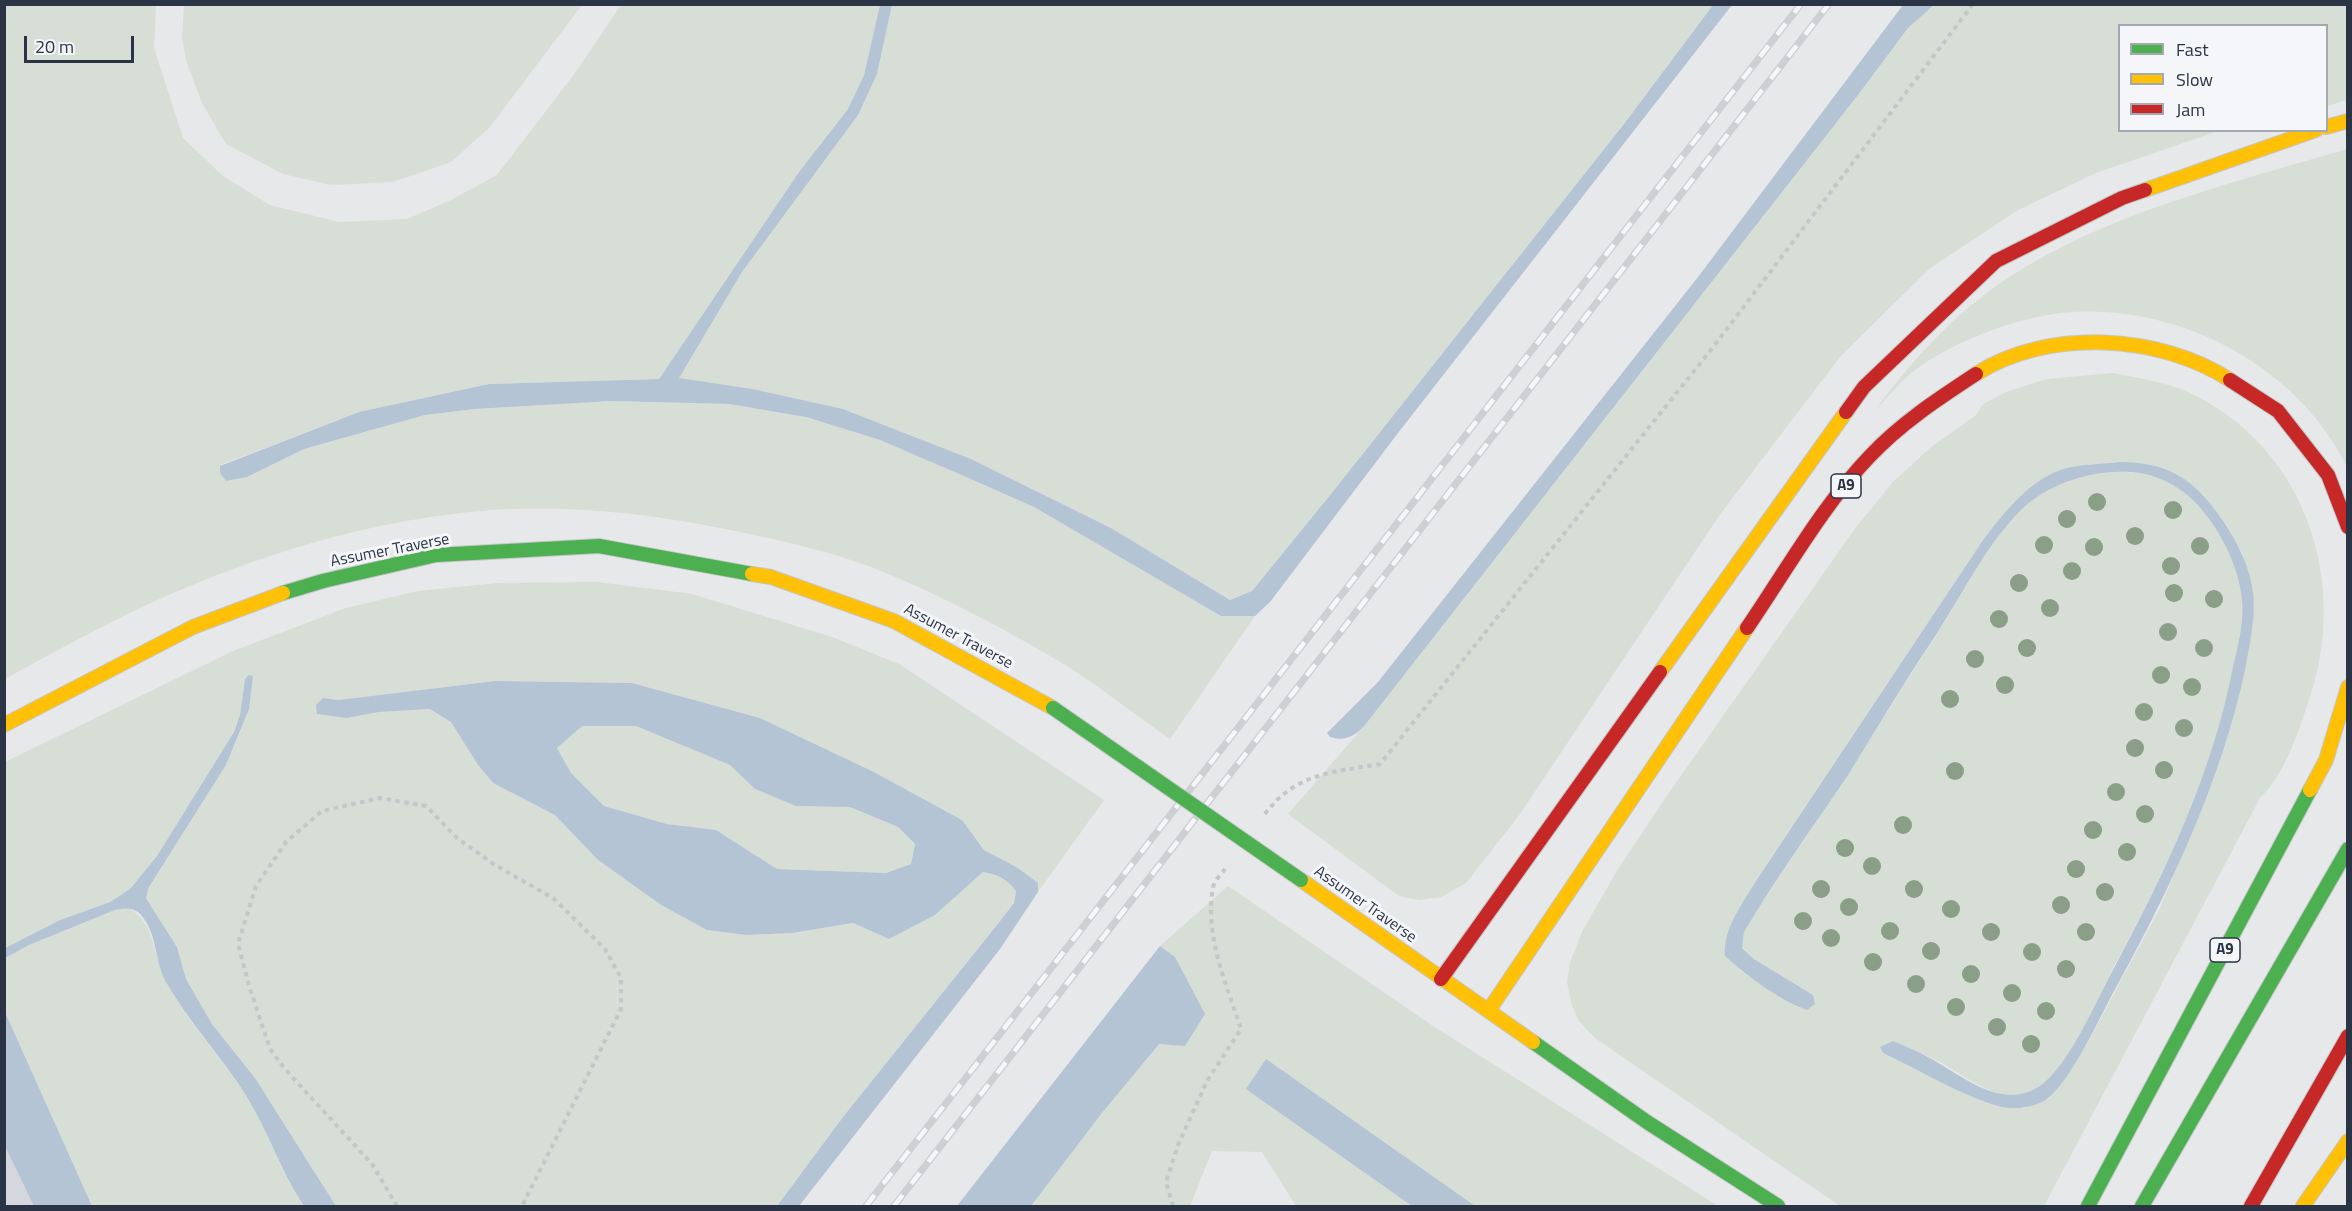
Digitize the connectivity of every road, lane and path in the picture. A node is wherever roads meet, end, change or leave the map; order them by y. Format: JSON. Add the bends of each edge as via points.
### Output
{"nodes":[{"id":1,"x":1973,"y":4,"type":"edge"},
{"id":2,"x":2348,"y":121,"type":"edge"},
{"id":3,"x":2328,"y":126,"type":"edge"},
{"id":4,"x":2310,"y":132,"type":"edge"},
{"id":5,"x":2348,"y":526,"type":"edge"},
{"id":6,"x":2348,"y":687,"type":"edge"},
{"id":7,"x":4,"y":725,"type":"edge"},
{"id":8,"x":1262,"y":819,"type":"dead end"},
{"id":9,"x":2348,"y":849,"type":"edge"},
{"id":10,"x":1227,"y":867,"type":"dead end"},
{"id":11,"x":1441,"y":979,"type":"junction"},
{"id":12,"x":1489,"y":1010,"type":"junction"},
{"id":13,"x":2348,"y":1036,"type":"edge"},
{"id":14,"x":2348,"y":1141,"type":"edge"},
{"id":15,"x":397,"y":1206,"type":"edge"},
{"id":16,"x":522,"y":1206,"type":"edge"},
{"id":17,"x":1173,"y":1206,"type":"edge"},
{"id":18,"x":1778,"y":1206,"type":"edge"},
{"id":19,"x":2088,"y":1206,"type":"edge"},
{"id":20,"x":2142,"y":1206,"type":"edge"},
{"id":21,"x":2251,"y":1206,"type":"edge"},
{"id":22,"x":2303,"y":1206,"type":"edge"}],
"edges":[{"from":1,"to":8,"type":"path","via":[[1707,356],[1380,764],[1313,776],[1275,800]]},
{"from":2,"to":3,"type":"main road"},
{"from":4,"to":11,"type":"main road","number":"A9","via":[[2122,198],[1996,261],[1864,387]]},
{"from":5,"to":12,"type":"main road","number":"A9","via":[[2328,475],[2278,411],[2206,364],[2142,344],[2066,343],[1995,362],[1924,408],[1870,456],[1825,513]]},
{"from":6,"to":19,"type":"main road","number":"A9","via":[[2326,760]]},
{"from":7,"to":11,"type":"main road","name":"Assumer Traverse","bridge":true,"via":[[194,627],[254,602],[323,581],[436,555],[599,546],[771,577],[883,617],[1002,678],[1053,708]]},
{"from":9,"to":20,"type":"main road"},
{"from":10,"to":17,"type":"path","via":[[1213,886],[1212,918],[1217,955],[1241,1029],[1207,1081],[1178,1145],[1166,1182]]},
{"from":11,"to":12,"type":"main road","name":"Assumer Traverse"},
{"from":12,"to":18,"type":"main road","name":"Assumer Traverse","via":[[1647,1122]]},
{"from":13,"to":21,"type":"main road"},
{"from":14,"to":22,"type":"main road"},
{"from":15,"to":16,"type":"path","via":[[372,1164],[270,1049],[238,944],[256,886],[286,842],[322,811],[380,798],[426,806],[485,858],[553,898],[605,949],[621,978],[621,1009]]}]}
